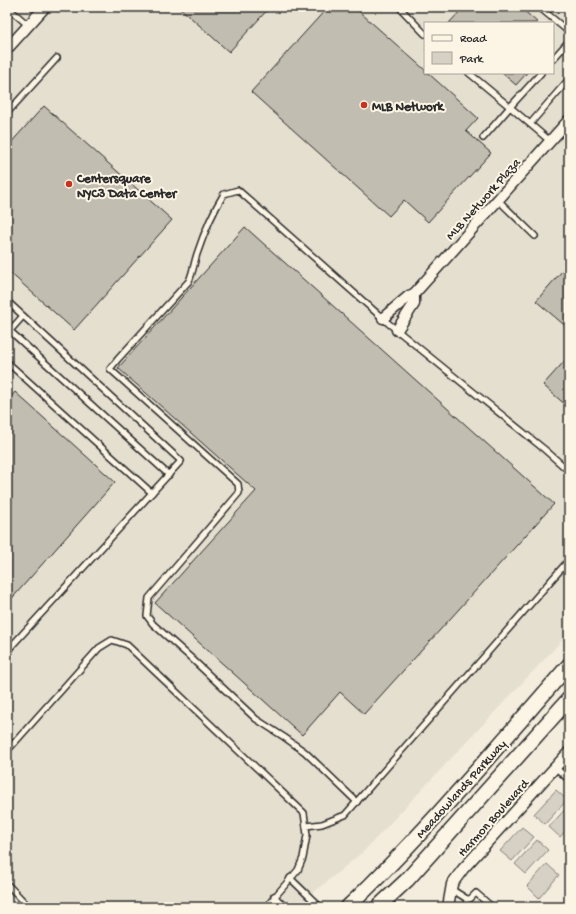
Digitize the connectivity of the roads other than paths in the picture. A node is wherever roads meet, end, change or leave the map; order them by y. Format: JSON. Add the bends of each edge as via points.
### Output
{"nodes":[{"id":1,"x":45,"y":7,"type":"edge"},
{"id":2,"x":399,"y":7,"type":"edge"},
{"id":3,"x":539,"y":7,"type":"edge"},
{"id":4,"x":10,"y":8,"type":"edge"},
{"id":5,"x":28,"y":25,"type":"junction"},
{"id":6,"x":569,"y":32,"type":"edge"},
{"id":7,"x":424,"y":33,"type":"edge"},
{"id":8,"x":569,"y":41,"type":"edge"},
{"id":9,"x":7,"y":49,"type":"edge"},
{"id":10,"x":57,"y":58,"type":"dead end"},
{"id":11,"x":554,"y":58,"type":"edge"},
{"id":12,"x":470,"y":74,"type":"edge"},
{"id":13,"x":540,"y":74,"type":"edge"},
{"id":14,"x":569,"y":79,"type":"edge"},
{"id":15,"x":510,"y":107,"type":"junction"},
{"id":16,"x":7,"y":113,"type":"edge"},
{"id":17,"x":569,"y":120,"type":"edge"},
{"id":18,"x":530,"y":124,"type":"junction"},
{"id":19,"x":483,"y":138,"type":"dead end"},
{"id":20,"x":550,"y":141,"type":"junction"},
{"id":21,"x":498,"y":200,"type":"junction"},
{"id":22,"x":535,"y":236,"type":"dead end"},
{"id":23,"x":414,"y":294,"type":"junction"},
{"id":24,"x":7,"y":301,"type":"edge"},
{"id":25,"x":23,"y":316,"type":"junction"},
{"id":26,"x":383,"y":318,"type":"junction"},
{"id":27,"x":397,"y":330,"type":"junction"},
{"id":28,"x":8,"y":332,"type":"edge"},
{"id":29,"x":7,"y":362,"type":"edge"},
{"id":30,"x":569,"y":471,"type":"edge"},
{"id":31,"x":168,"y":476,"type":"junction"},
{"id":32,"x":152,"y":493,"type":"junction"},
{"id":33,"x":569,"y":560,"type":"edge"},
{"id":34,"x":7,"y":651,"type":"edge"},
{"id":35,"x":569,"y":666,"type":"edge"},
{"id":36,"x":569,"y":699,"type":"edge"},
{"id":37,"x":7,"y":751,"type":"edge"},
{"id":38,"x":569,"y":752,"type":"edge"},
{"id":39,"x":555,"y":767,"type":"junction"},
{"id":40,"x":569,"y":780,"type":"edge"},
{"id":41,"x":357,"y":802,"type":"junction"},
{"id":42,"x":306,"y":826,"type":"junction"},
{"id":43,"x":290,"y":878,"type":"junction"},
{"id":44,"x":7,"y":884,"type":"edge"},
{"id":45,"x":451,"y":889,"type":"junction"},
{"id":46,"x":274,"y":896,"type":"junction"},
{"id":47,"x":467,"y":899,"type":"junction"},
{"id":48,"x":29,"y":907,"type":"edge"},
{"id":49,"x":266,"y":907,"type":"edge"},
{"id":50,"x":284,"y":907,"type":"edge"},
{"id":51,"x":320,"y":907,"type":"edge"},
{"id":52,"x":348,"y":907,"type":"edge"},
{"id":53,"x":378,"y":907,"type":"edge"},
{"id":54,"x":448,"y":907,"type":"edge"},
{"id":55,"x":466,"y":907,"type":"edge"},
{"id":56,"x":492,"y":907,"type":"edge"}],
"edges":[{"from":1,"to":5,"type":"street"},
{"from":2,"to":7,"type":"lane"},
{"from":3,"to":6,"type":"lane"},
{"from":4,"to":5,"type":"lane"},
{"from":5,"to":9,"type":"street"},
{"from":8,"to":11,"type":"lane"},
{"from":10,"to":16,"type":"lane"},
{"from":12,"to":15,"type":"lane"},
{"from":13,"to":15,"type":"lane"},
{"from":14,"to":18,"type":"lane"},
{"from":15,"to":18,"type":"lane"},
{"from":15,"to":19,"type":"lane"},
{"from":17,"to":20,"type":"street","name":"MLB Network Plaza"},
{"from":18,"to":20,"type":"lane"},
{"from":20,"to":21,"type":"street","name":"MLB Network Plaza"},
{"from":21,"to":22,"type":"lane"},
{"from":21,"to":23,"type":"street","name":"MLB Network Plaza"},
{"from":23,"to":26,"type":"street"},
{"from":23,"to":27,"type":"street","via":[[414,304]]},
{"from":24,"to":25,"type":"lane"},
{"from":25,"to":28,"type":"lane"},
{"from":25,"to":31,"type":"lane","via":[[181,461]]},
{"from":26,"to":27,"type":"lane"},
{"from":26,"to":41,"type":"lane","via":[[238,190],[224,194],[211,214],[189,281],[110,370],[238,484],[239,493],[149,598],[147,616],[256,719],[305,752]]},
{"from":27,"to":30,"type":"lane"},
{"from":28,"to":31,"type":"lane"},
{"from":29,"to":32,"type":"lane"},
{"from":31,"to":32,"type":"lane"},
{"from":32,"to":34,"type":"lane"},
{"from":33,"to":41,"type":"lane"},
{"from":35,"to":52,"type":"main road","name":"Meadowlands Parkway","via":[[419,835]]},
{"from":36,"to":53,"type":"main road","name":"Meadowlands Parkway","via":[[407,880]]},
{"from":37,"to":42,"type":"lane","via":[[99,648],[112,640],[128,645],[304,813]]},
{"from":38,"to":39,"type":"street","name":"Harmon Boulevard"},
{"from":39,"to":40,"type":"lane"},
{"from":39,"to":45,"type":"street","name":"Harmon Boulevard","via":[[463,869]]},
{"from":41,"to":42,"type":"lane","via":[[346,815],[322,824]]},
{"from":42,"to":43,"type":"lane","via":[[307,835],[302,858],[298,870]]},
{"from":43,"to":46,"type":"lane"},
{"from":43,"to":51,"type":"lane"},
{"from":44,"to":48,"type":"lane"},
{"from":45,"to":47,"type":"lane"},
{"from":45,"to":54,"type":"street","name":"Harmon Boulevard"},
{"from":46,"to":49,"type":"lane"},
{"from":46,"to":50,"type":"lane"},
{"from":47,"to":55,"type":"lane"},
{"from":47,"to":56,"type":"lane","via":[[476,893]]}]}
